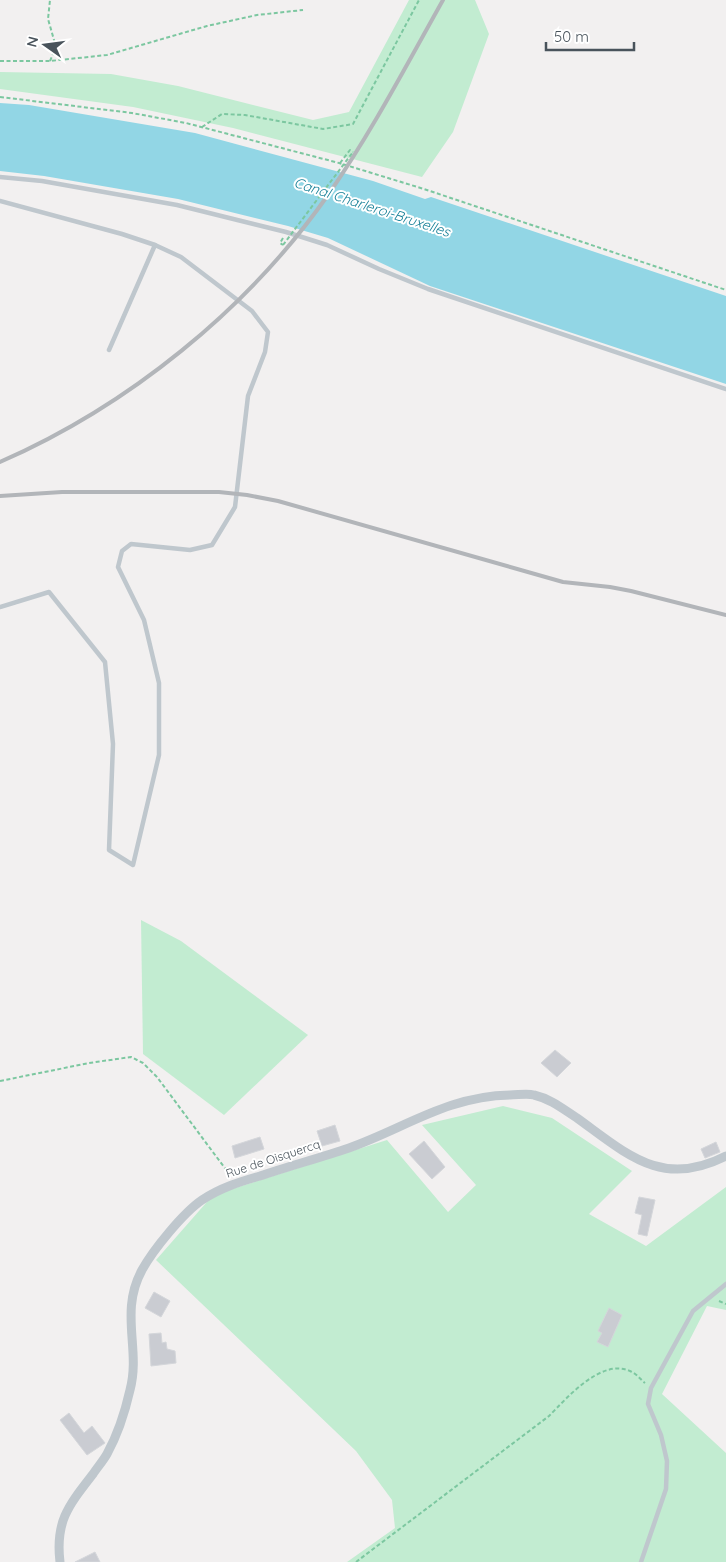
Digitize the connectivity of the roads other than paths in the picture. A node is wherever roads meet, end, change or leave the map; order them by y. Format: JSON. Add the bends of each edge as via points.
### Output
{"nodes":[{"id":1,"x":0,"y":177,"type":"edge"},
{"id":2,"x":0,"y":201,"type":"edge"},
{"id":3,"x":155,"y":245,"type":"junction"},
{"id":4,"x":110,"y":350,"type":"dead end"},
{"id":5,"x":726,"y":389,"type":"edge"},
{"id":6,"x":0,"y":607,"type":"edge"},
{"id":7,"x":725,"y":1158,"type":"edge"},
{"id":8,"x":726,"y":1284,"type":"edge"},
{"id":9,"x":60,"y":1562,"type":"edge"},
{"id":10,"x":641,"y":1562,"type":"edge"}],
"edges":[{"from":1,"to":5,"type":"lane","via":[[42,181],[177,205],[286,232],[327,245],[428,289]]},
{"from":2,"to":3,"type":"lane"},
{"from":3,"to":4,"type":"lane"},
{"from":3,"to":6,"type":"lane","via":[[181,258],[252,311],[268,332],[265,352],[248,396],[235,508],[223,528],[212,544],[190,550],[131,544],[122,551],[118,567],[144,620],[159,683],[159,755],[133,865],[109,850],[113,744],[104,662],[49,592]]},
{"from":7,"to":9,"type":"street","name":"Rue de Oisquercq","via":[[685,1170],[652,1165],[632,1158],[554,1102],[533,1094],[503,1095],[474,1098],[443,1107],[350,1148],[221,1188],[193,1207],[160,1243],[133,1289],[131,1387],[118,1433],[106,1456],[72,1500],[62,1521],[58,1545]]},
{"from":8,"to":10,"type":"lane","via":[[693,1311],[651,1388],[648,1404],[661,1435],[667,1461],[666,1489]]}]}
